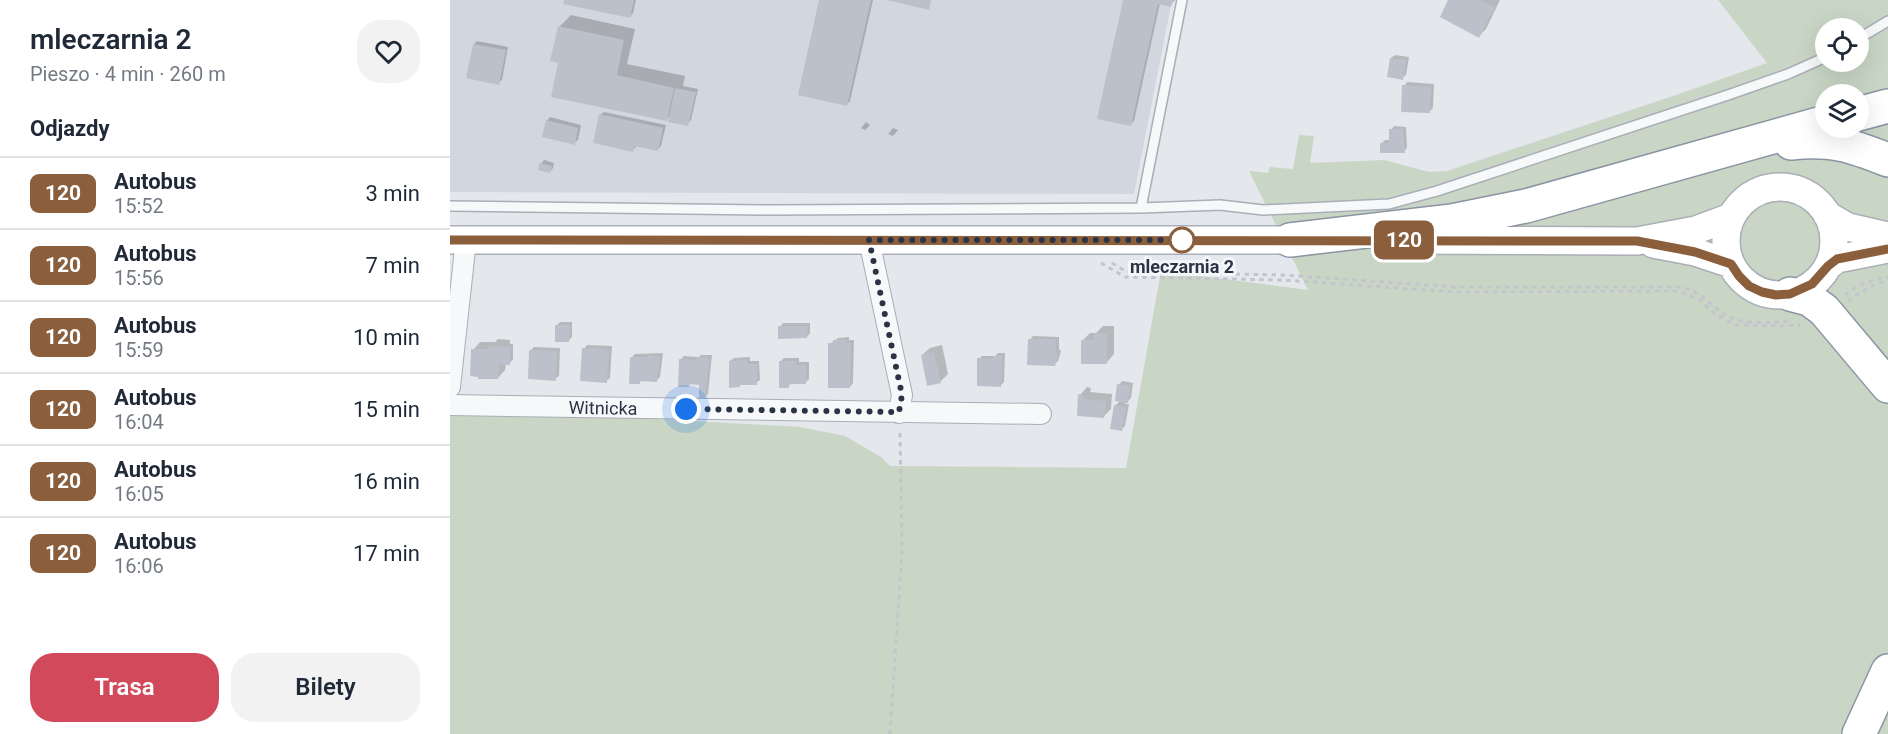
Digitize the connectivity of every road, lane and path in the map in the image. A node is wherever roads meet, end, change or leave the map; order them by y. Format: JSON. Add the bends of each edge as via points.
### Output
{"nodes":[{"id":1,"x":1182,"y":0,"type":"edge"},
{"id":2,"x":1888,"y":21,"type":"edge"},
{"id":3,"x":1869,"y":32,"type":"edge"},
{"id":4,"x":1815,"y":62,"type":"edge"},
{"id":5,"x":1888,"y":106,"type":"edge"},
{"id":6,"x":1869,"y":111,"type":"edge"},
{"id":7,"x":1815,"y":125,"type":"edge"},
{"id":8,"x":1726,"y":149,"type":"junction"},
{"id":9,"x":1888,"y":160,"type":"edge"},
{"id":10,"x":450,"y":206,"type":"edge"},
{"id":11,"x":1141,"y":208,"type":"junction"},
{"id":12,"x":1827,"y":215,"type":"junction"},
{"id":13,"x":1731,"y":217,"type":"junction"},
{"id":14,"x":1888,"y":236,"type":"edge"},
{"id":15,"x":458,"y":240,"type":"edge"},
{"id":16,"x":869,"y":240,"type":"junction"},
{"id":17,"x":1290,"y":240,"type":"junction"},
{"id":18,"x":1637,"y":241,"type":"junction"},
{"id":19,"x":1888,"y":249,"type":"edge"},
{"id":20,"x":1094,"y":258,"type":"dead end"},
{"id":21,"x":1112,"y":262,"type":"dead end"},
{"id":22,"x":1731,"y":264,"type":"junction"},
{"id":23,"x":1828,"y":266,"type":"junction"},
{"id":24,"x":1888,"y":277,"type":"edge"},
{"id":25,"x":1888,"y":281,"type":"edge"},
{"id":26,"x":1790,"y":294,"type":"junction"},
{"id":27,"x":1827,"y":312,"type":"junction"},
{"id":28,"x":1888,"y":386,"type":"edge"},
{"id":29,"x":450,"y":387,"type":"edge"},
{"id":30,"x":450,"y":405,"type":"edge"},
{"id":31,"x":899,"y":412,"type":"junction"},
{"id":32,"x":1041,"y":414,"type":"dead end"},
{"id":33,"x":1888,"y":671,"type":"edge"},
{"id":34,"x":890,"y":734,"type":"edge"},
{"id":35,"x":1859,"y":734,"type":"edge"}],
"edges":[{"from":1,"to":11,"type":"lane"},
{"from":2,"to":3,"type":"lane"},
{"from":4,"to":11,"type":"lane","via":[[1728,95],[1389,204],[1263,210],[1220,206]]},
{"from":5,"to":6,"type":"highway"},
{"from":7,"to":8,"type":"highway"},
{"from":8,"to":9,"type":"highway","via":[[1815,141],[1844,144]]},
{"from":8,"to":17,"type":"highway","via":[[1526,206],[1452,221]]},
{"from":10,"to":11,"type":"lane","via":[[769,210]]},
{"from":12,"to":13,"type":"main road","via":[[1806,194],[1778,187],[1751,195]]},
{"from":12,"to":14,"type":"main road","via":[[1848,227]]},
{"from":12,"to":23,"type":"main road","via":[[1833,231]]},
{"from":13,"to":18,"type":"main road","via":[[1696,231]]},
{"from":13,"to":22,"type":"main road","via":[[1726,232]]},
{"from":15,"to":16,"type":"main road"},
{"from":15,"to":29,"type":"street"},
{"from":16,"to":17,"type":"main road"},
{"from":16,"to":31,"type":"street","via":[[902,395]]},
{"from":17,"to":18,"type":"main road"},
{"from":18,"to":22,"type":"main road","via":[[1695,252]]},
{"from":19,"to":23,"type":"main road","via":[[1837,259]]},
{"from":20,"to":27,"type":"path","via":[[1125,277],[1283,280],[1454,292],[1678,291],[1700,300],[1726,321],[1746,326],[1804,325],[1820,321]]},
{"from":21,"to":27,"type":"path","via":[[1127,272],[1285,275],[1455,286],[1679,287],[1702,296],[1727,316],[1746,321],[1780,322]]},
{"from":22,"to":26,"type":"main road","via":[[1749,286],[1776,295]]},
{"from":23,"to":26,"type":"main road","via":[[1812,284]]},
{"from":24,"to":27,"type":"path","via":[[1857,286]]},
{"from":25,"to":27,"type":"path"},
{"from":26,"to":27,"type":"highway","via":[[1809,299]]},
{"from":27,"to":28,"type":"highway"},
{"from":30,"to":31,"type":"street","name":"Witnicka"},
{"from":31,"to":32,"type":"street","name":"Witnicka"},
{"from":31,"to":34,"type":"path","via":[[902,550]]},
{"from":33,"to":35,"type":"highway"}]}
